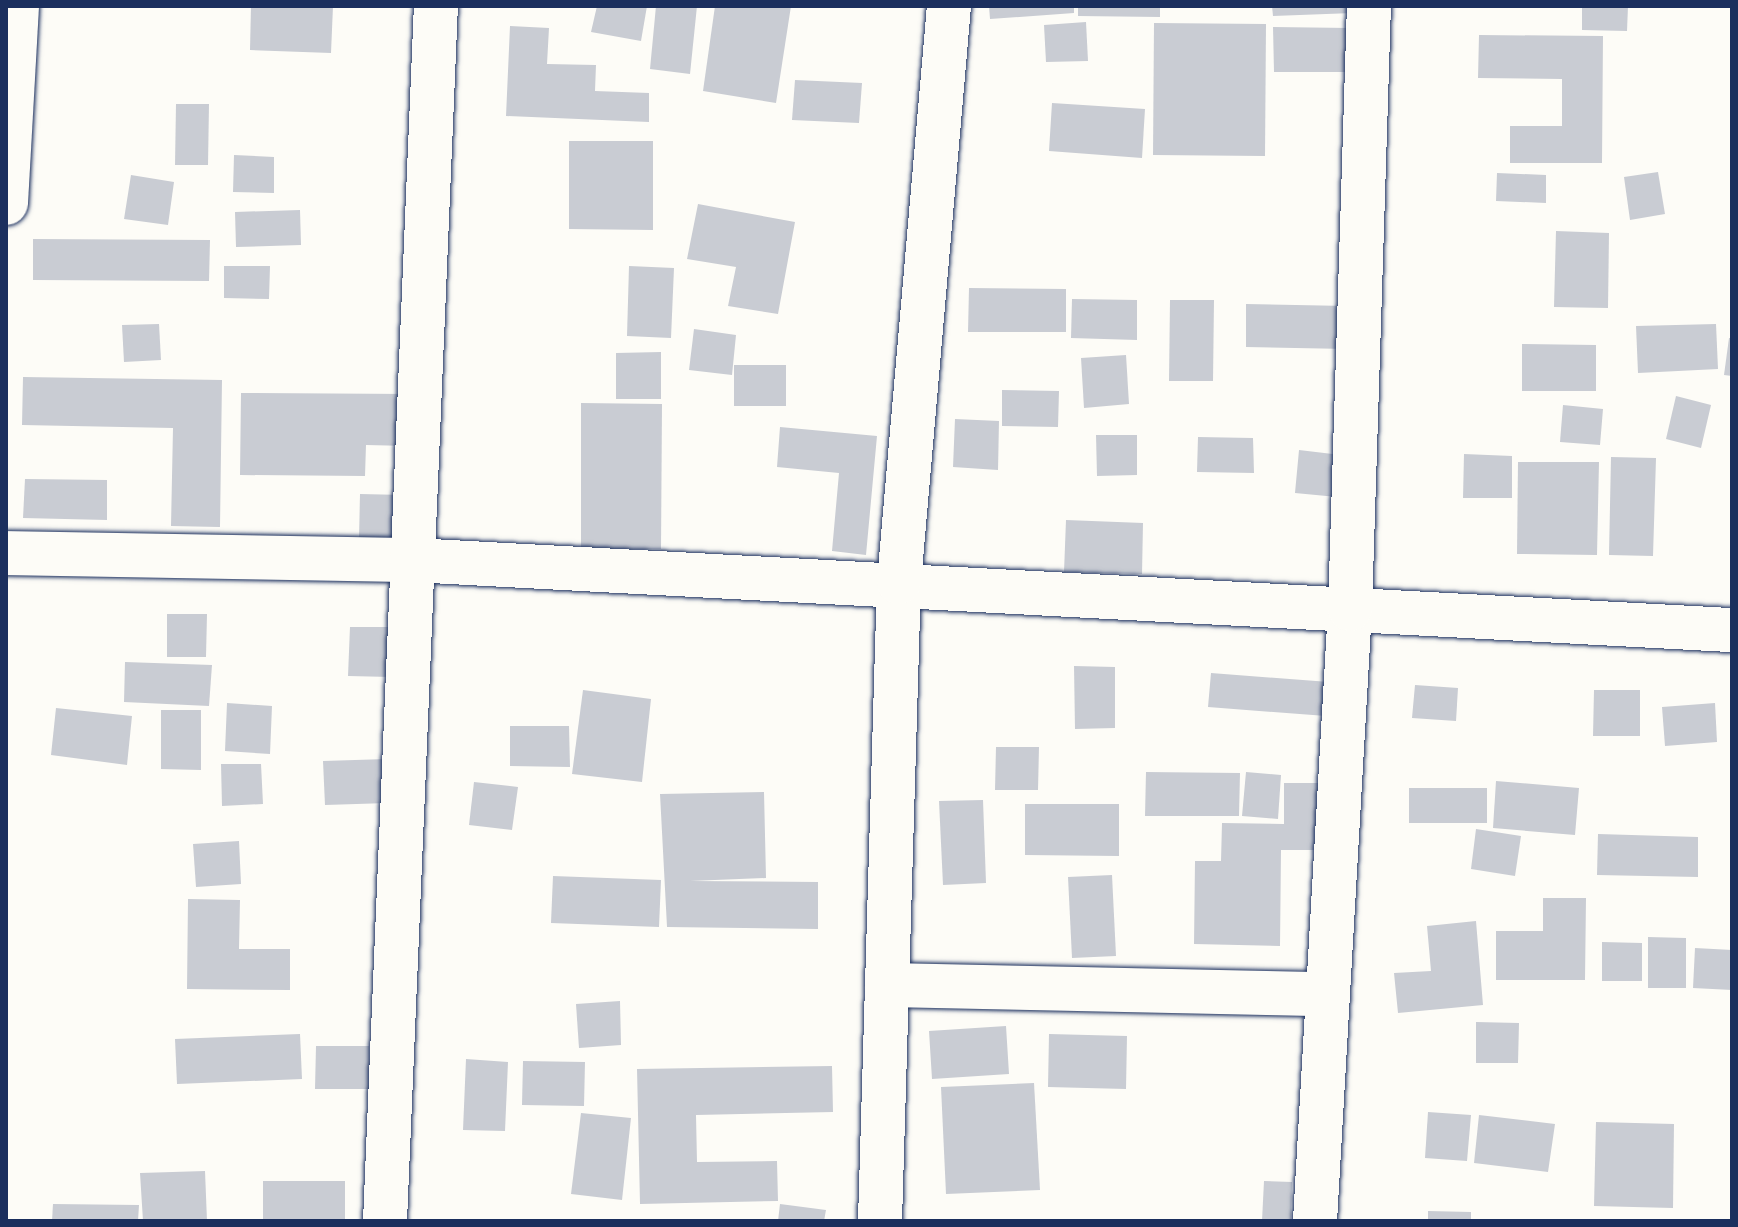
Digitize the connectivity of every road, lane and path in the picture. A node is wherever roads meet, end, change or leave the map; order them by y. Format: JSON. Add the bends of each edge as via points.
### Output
{"nodes":[{"id":1,"x":17,"y":6,"type":"edge"},
{"id":2,"x":436,"y":6,"type":"edge"},
{"id":3,"x":949,"y":6,"type":"edge"},
{"id":4,"x":1369,"y":6,"type":"edge"},
{"id":5,"x":6,"y":203,"type":"edge"},
{"id":6,"x":6,"y":553,"type":"edge"},
{"id":7,"x":412,"y":560,"type":"junction"},
{"id":8,"x":899,"y":582,"type":"junction"},
{"id":9,"x":1350,"y":609,"type":"junction"},
{"id":10,"x":1732,"y":630,"type":"edge"},
{"id":11,"x":887,"y":985,"type":"junction"},
{"id":12,"x":1327,"y":994,"type":"junction"},
{"id":13,"x":385,"y":1221,"type":"edge"},
{"id":14,"x":880,"y":1221,"type":"edge"},
{"id":15,"x":1315,"y":1221,"type":"edge"}],
"edges":[{"from":1,"to":5,"type":"street"},
{"from":2,"to":7,"type":"street"},
{"from":3,"to":8,"type":"street"},
{"from":4,"to":9,"type":"street"},
{"from":6,"to":7,"type":"street"},
{"from":7,"to":8,"type":"street"},
{"from":7,"to":13,"type":"street"},
{"from":8,"to":9,"type":"street"},
{"from":8,"to":11,"type":"street"},
{"from":9,"to":10,"type":"street"},
{"from":9,"to":12,"type":"street"},
{"from":11,"to":12,"type":"street"},
{"from":11,"to":14,"type":"street"},
{"from":12,"to":15,"type":"street"}]}
